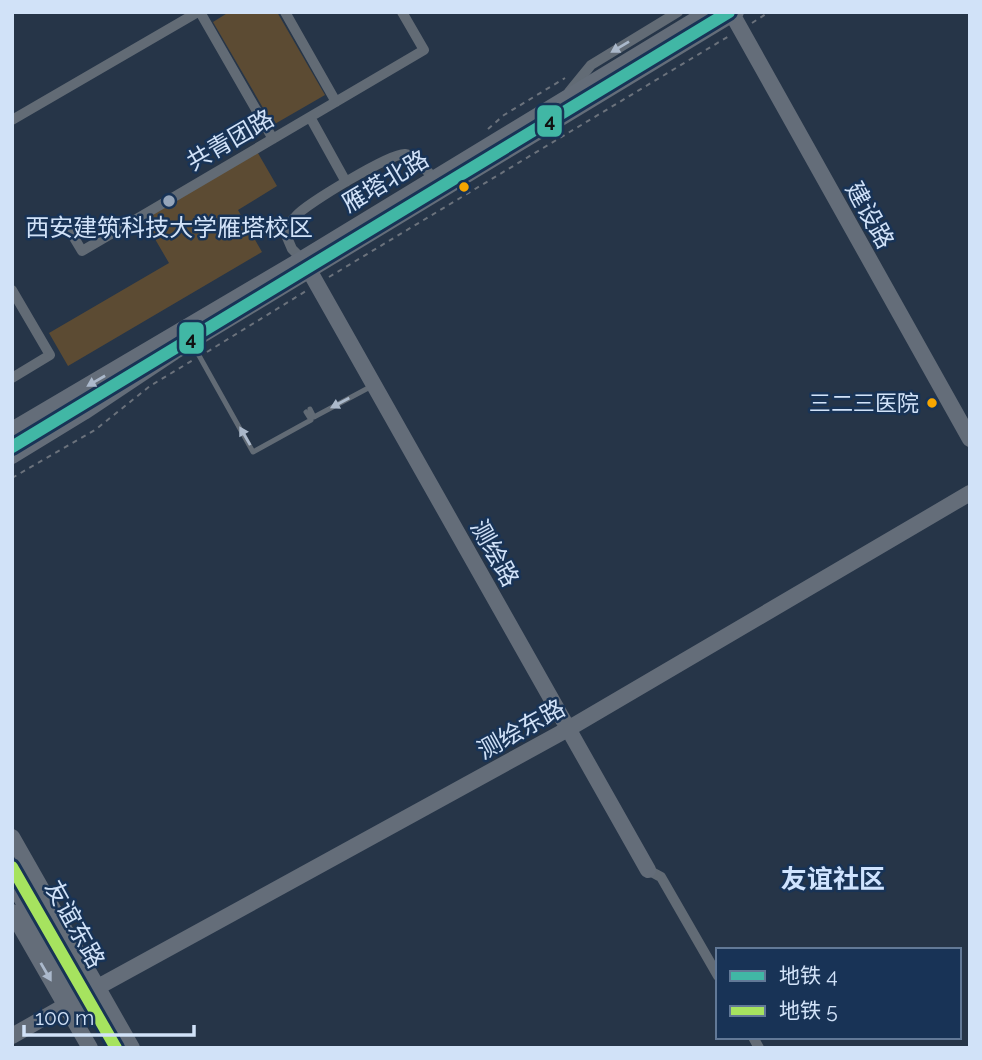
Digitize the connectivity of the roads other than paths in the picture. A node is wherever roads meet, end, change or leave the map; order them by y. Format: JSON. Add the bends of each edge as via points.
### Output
{"nodes":[{"id":1,"x":199,"y":12,"type":"edge"},
{"id":2,"x":285,"y":12,"type":"edge"},
{"id":3,"x":402,"y":12,"type":"edge"},
{"id":4,"x":678,"y":12,"type":"edge"},
{"id":5,"x":708,"y":12,"type":"edge"},
{"id":6,"x":733,"y":13,"type":"edge"},
{"id":7,"x":336,"y":102,"type":"junction"},
{"id":8,"x":561,"y":102,"type":"junction"},
{"id":9,"x":310,"y":117,"type":"junction"},
{"id":10,"x":12,"y":120,"type":"edge"},
{"id":11,"x":273,"y":139,"type":"junction"},
{"id":12,"x":434,"y":178,"type":"junction"},
{"id":13,"x":346,"y":182,"type":"junction"},
{"id":14,"x":68,"y":226,"type":"dead end"},
{"id":15,"x":310,"y":271,"type":"junction"},
{"id":16,"x":12,"y":289,"type":"edge"},
{"id":17,"x":191,"y":342,"type":"junction"},
{"id":18,"x":12,"y":378,"type":"edge"},
{"id":19,"x":374,"y":385,"type":"junction"},
{"id":20,"x":12,"y":430,"type":"edge"},
{"id":21,"x":970,"y":439,"type":"edge"},
{"id":22,"x":12,"y":456,"type":"edge"},
{"id":23,"x":970,"y":493,"type":"edge"},
{"id":24,"x":568,"y":729,"type":"junction"},
{"id":25,"x":12,"y":837,"type":"edge"},
{"id":26,"x":12,"y":859,"type":"edge"},
{"id":27,"x":648,"y":870,"type":"joint"},
{"id":28,"x":12,"y":882,"type":"edge"},
{"id":29,"x":12,"y":912,"type":"edge"},
{"id":30,"x":716,"y":973,"type":"edge"},
{"id":31,"x":82,"y":996,"type":"junction"},
{"id":32,"x":12,"y":1036,"type":"edge"},
{"id":33,"x":90,"y":1048,"type":"edge"},
{"id":34,"x":106,"y":1048,"type":"edge"},
{"id":35,"x":118,"y":1048,"type":"edge"},
{"id":36,"x":132,"y":1048,"type":"edge"}],
"edges":[{"from":1,"to":10,"type":"street"},
{"from":1,"to":11,"type":"street"},
{"from":2,"to":7,"type":"street"},
{"from":3,"to":7,"type":"street","name":"共青团路","via":[[425,50]]},
{"from":4,"to":8,"type":"street","one_way":true,"via":[[591,65]]},
{"from":5,"to":8,"type":"street","name":"雁塔北路"},
{"from":6,"to":15,"type":"street","name":"雁塔北路"},
{"from":6,"to":21,"type":"street","name":"建设路"},
{"from":7,"to":9,"type":"street","name":"共青团路"},
{"from":8,"to":12,"type":"street","name":"雁塔北路"},
{"from":9,"to":11,"type":"street","name":"共青团路"},
{"from":9,"to":13,"type":"street"},
{"from":11,"to":14,"type":"street","name":"共青团路","via":[[82,251]]},
{"from":12,"to":13,"type":"street","via":[[409,155],[400,153]]},
{"from":12,"to":15,"type":"street","name":"雁塔北路"},
{"from":13,"to":15,"type":"street","via":[[296,215],[289,225],[286,235],[292,249]]},
{"from":15,"to":17,"type":"street","name":"雁塔北路"},
{"from":15,"to":19,"type":"street","name":"测绘路"},
{"from":15,"to":20,"type":"street","name":"雁塔北路","one_way":true},
{"from":16,"to":18,"type":"street","via":[[50,355]]},
{"from":19,"to":17,"type":"lane","one_way":true,"via":[[314,417],[308,410],[311,420],[253,452]]},
{"from":17,"to":22,"type":"street","name":"雁塔北路"},
{"from":19,"to":24,"type":"street","name":"测绘路"},
{"from":23,"to":24,"type":"street","name":"测绘东路"},
{"from":24,"to":27,"type":"street","name":"测绘路"},
{"from":24,"to":31,"type":"street","name":"测绘东路"},
{"from":25,"to":31,"type":"street"},
{"from":26,"to":31,"type":"street","name":"友谊东路"},
{"from":27,"to":30,"type":"street","via":[[661,877]]},
{"from":28,"to":31,"type":"street","name":"友谊东路"},
{"from":29,"to":31,"type":"street","one_way":true},
{"from":31,"to":32,"type":"street","name":"测绘东路"},
{"from":31,"to":33,"type":"street"},
{"from":31,"to":34,"type":"street","name":"友谊东路"},
{"from":31,"to":35,"type":"street","name":"友谊东路"},
{"from":31,"to":36,"type":"street"}]}
